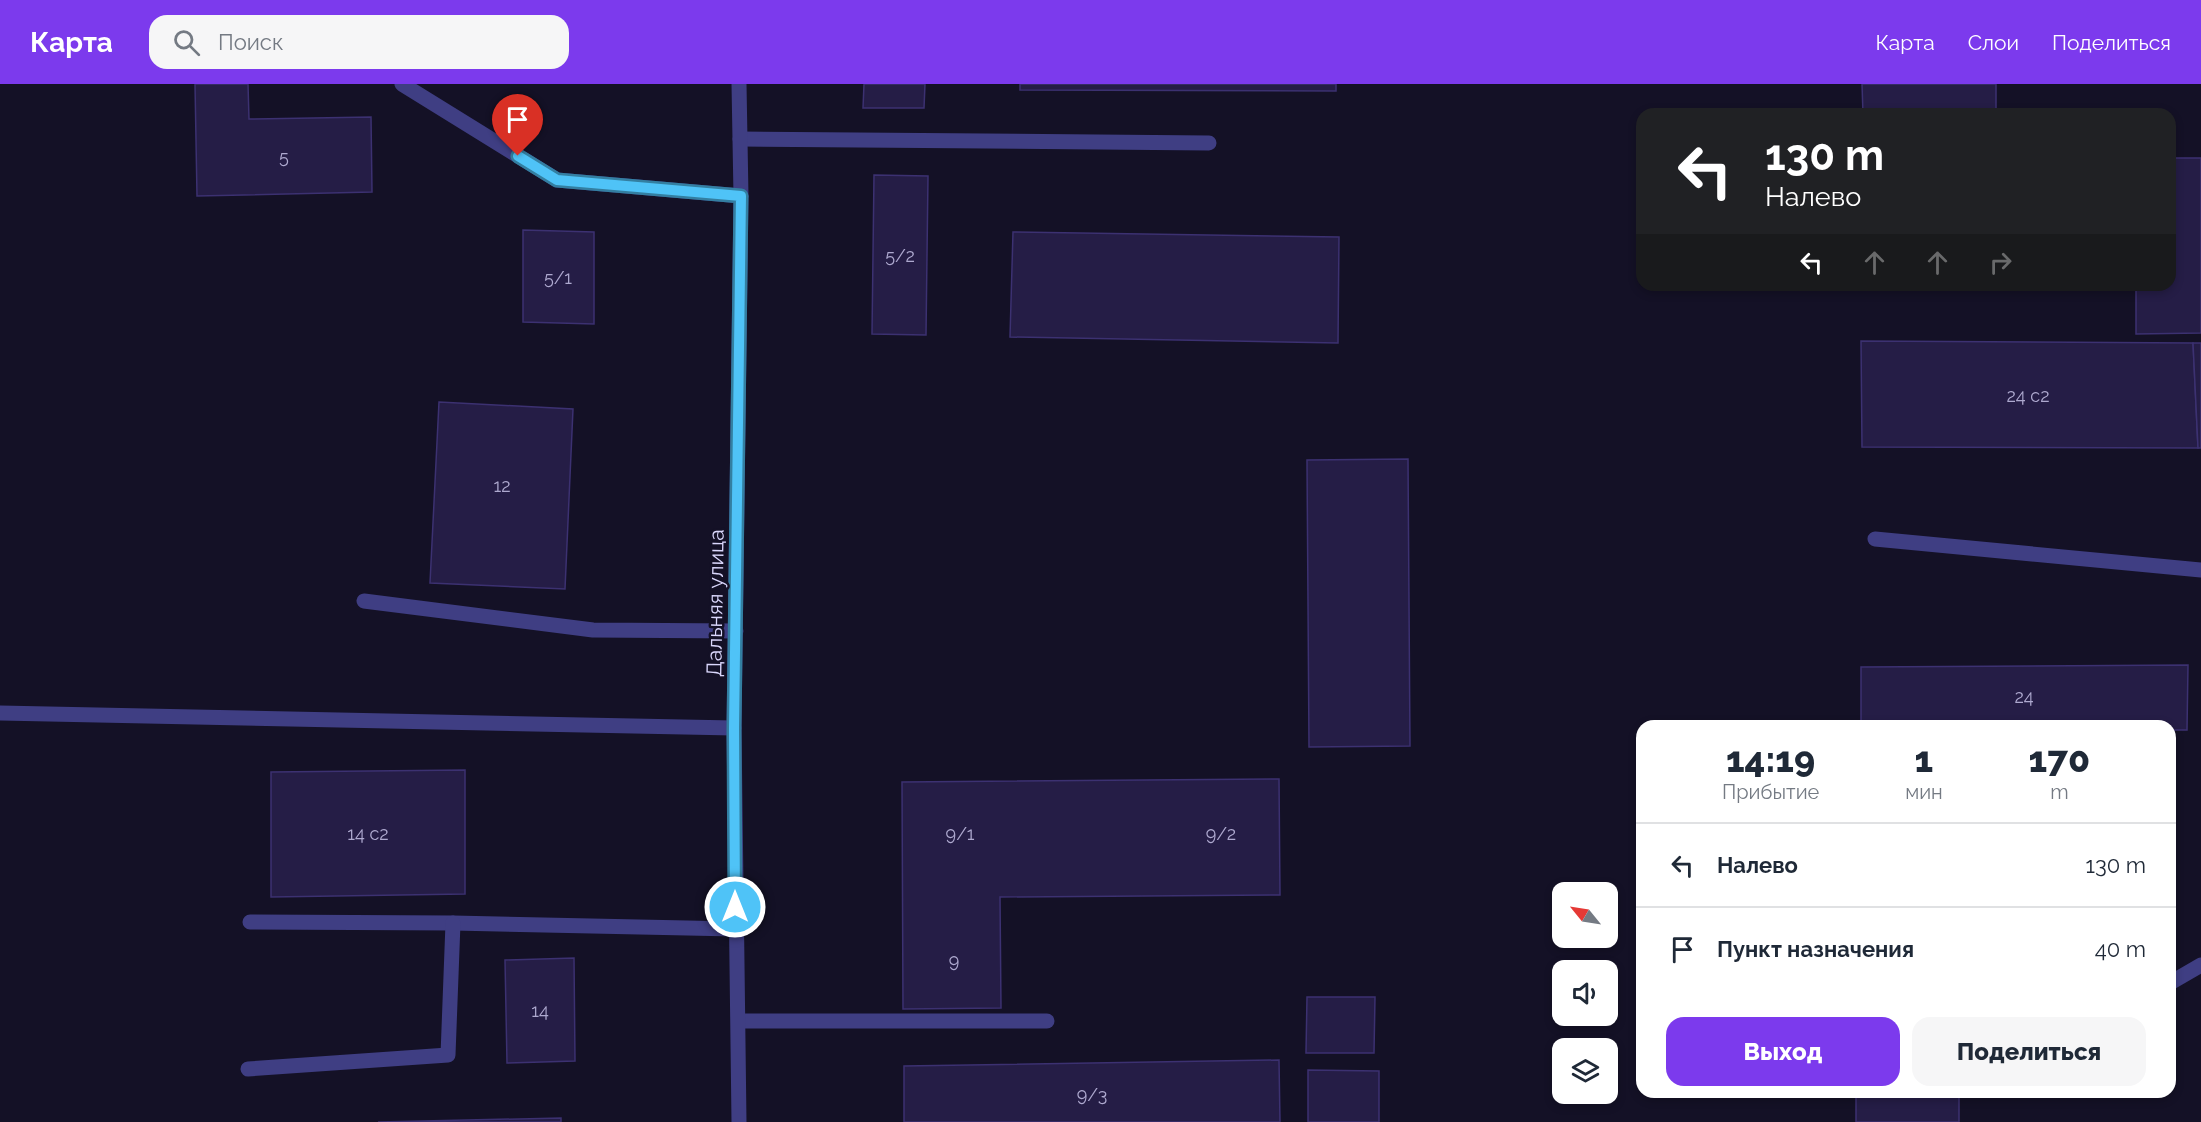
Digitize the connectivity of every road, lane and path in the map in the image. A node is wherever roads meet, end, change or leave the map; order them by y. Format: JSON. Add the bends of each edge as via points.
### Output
{"nodes":[{"id":1,"x":402,"y":84,"type":"edge"},
{"id":2,"x":739,"y":84,"type":"edge"},
{"id":3,"x":740,"y":139,"type":"junction"},
{"id":4,"x":1209,"y":143,"type":"dead end"},
{"id":5,"x":741,"y":196,"type":"junction"},
{"id":6,"x":1875,"y":538,"type":"dead end"},
{"id":7,"x":2201,"y":570,"type":"edge"},
{"id":8,"x":364,"y":601,"type":"dead end"},
{"id":9,"x":736,"y":631,"type":"junction"},
{"id":10,"x":0,"y":713,"type":"edge"},
{"id":11,"x":734,"y":728,"type":"junction"},
{"id":12,"x":250,"y":922,"type":"dead end"},
{"id":13,"x":453,"y":923,"type":"junction"},
{"id":14,"x":735,"y":929,"type":"junction"},
{"id":15,"x":2201,"y":965,"type":"edge"},
{"id":16,"x":2176,"y":980,"type":"edge"},
{"id":17,"x":738,"y":1021,"type":"junction"},
{"id":18,"x":1047,"y":1021,"type":"dead end"},
{"id":19,"x":248,"y":1069,"type":"dead end"},
{"id":20,"x":739,"y":1122,"type":"edge"}],
"edges":[{"from":1,"to":5,"type":"street","via":[[557,180]]},
{"from":2,"to":3,"type":"street","name":"Дальняя улица"},
{"from":3,"to":4,"type":"street"},
{"from":3,"to":5,"type":"street","name":"Дальняя улица"},
{"from":5,"to":9,"type":"street","name":"Дальняя улица"},
{"from":6,"to":7,"type":"street"},
{"from":8,"to":9,"type":"street","via":[[593,630]]},
{"from":9,"to":11,"type":"street","name":"Дальняя улица"},
{"from":10,"to":11,"type":"street"},
{"from":11,"to":14,"type":"street","name":"Дальняя улица"},
{"from":12,"to":13,"type":"street"},
{"from":13,"to":14,"type":"street"},
{"from":13,"to":19,"type":"street","via":[[448,1055]]},
{"from":14,"to":17,"type":"street","name":"Дальняя улица"},
{"from":15,"to":16,"type":"street"},
{"from":17,"to":18,"type":"street"},
{"from":17,"to":20,"type":"street","name":"Дальняя улица"}]}
